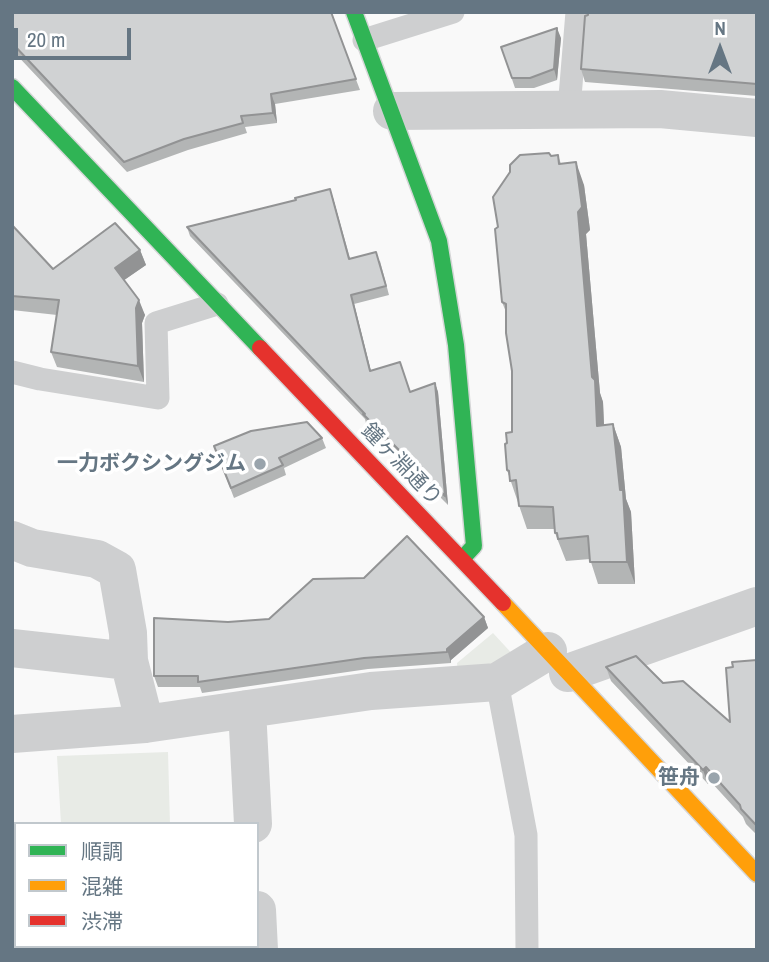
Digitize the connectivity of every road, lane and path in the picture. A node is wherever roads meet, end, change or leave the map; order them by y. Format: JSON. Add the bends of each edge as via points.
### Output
{"nodes":[{"id":1,"x":354,"y":12,"type":"edge"},
{"id":2,"x":453,"y":12,"type":"edge"},
{"id":3,"x":577,"y":12,"type":"edge"},
{"id":4,"x":364,"y":40,"type":"junction"},
{"id":5,"x":12,"y":87,"type":"edge"},
{"id":6,"x":569,"y":109,"type":"junction"},
{"id":7,"x":392,"y":111,"type":"junction"},
{"id":8,"x":757,"y":118,"type":"edge"},
{"id":9,"x":217,"y":304,"type":"junction"},
{"id":10,"x":12,"y":372,"type":"edge"},
{"id":11,"x":12,"y":540,"type":"edge"},
{"id":12,"x":462,"y":559,"type":"junction"},
{"id":13,"x":757,"y":606,"type":"edge"},
{"id":14,"x":12,"y":648,"type":"edge"},
{"id":15,"x":129,"y":661,"type":"junction"},
{"id":16,"x":558,"y":662,"type":"junction"},
{"id":17,"x":497,"y":682,"type":"junction"},
{"id":18,"x":247,"y":709,"type":"junction"},
{"id":19,"x":145,"y":724,"type":"junction"},
{"id":20,"x":12,"y":734,"type":"edge"},
{"id":21,"x":253,"y":822,"type":"edge"},
{"id":22,"x":757,"y":874,"type":"edge"},
{"id":23,"x":12,"y":936,"type":"edge"},
{"id":24,"x":13,"y":950,"type":"edge"},
{"id":25,"x":252,"y":950,"type":"edge"},
{"id":26,"x":259,"y":950,"type":"edge"},
{"id":27,"x":527,"y":950,"type":"edge"}],
"edges":[{"from":1,"to":4,"type":"main road"},
{"from":2,"to":4,"type":"lane"},
{"from":3,"to":6,"type":"lane"},
{"from":4,"to":7,"type":"main road"},
{"from":5,"to":9,"type":"main road","name":"鐘ヶ淵通り"},
{"from":6,"to":7,"type":"street"},
{"from":6,"to":8,"type":"street","via":[[660,109]]},
{"from":7,"to":12,"type":"main road","via":[[439,241],[456,345],[474,546]]},
{"from":9,"to":10,"type":"lane","via":[[156,323],[158,398]]},
{"from":9,"to":12,"type":"main road","name":"鐘ヶ淵通り"},
{"from":11,"to":15,"type":"street","via":[[97,559],[117,570]]},
{"from":12,"to":16,"type":"main road","name":"鐘ヶ淵通り"},
{"from":13,"to":16,"type":"street"},
{"from":14,"to":15,"type":"street"},
{"from":15,"to":19,"type":"street"},
{"from":16,"to":17,"type":"street","via":[[533,662]]},
{"from":16,"to":22,"type":"main road","name":"鐘ヶ淵通り"},
{"from":17,"to":18,"type":"street","via":[[371,691]]},
{"from":17,"to":27,"type":"lane","via":[[526,835]]},
{"from":18,"to":19,"type":"street"},
{"from":18,"to":21,"type":"street"},
{"from":19,"to":20,"type":"street"},
{"from":23,"to":24,"type":"street"},
{"from":25,"to":26,"type":"street"}]}
